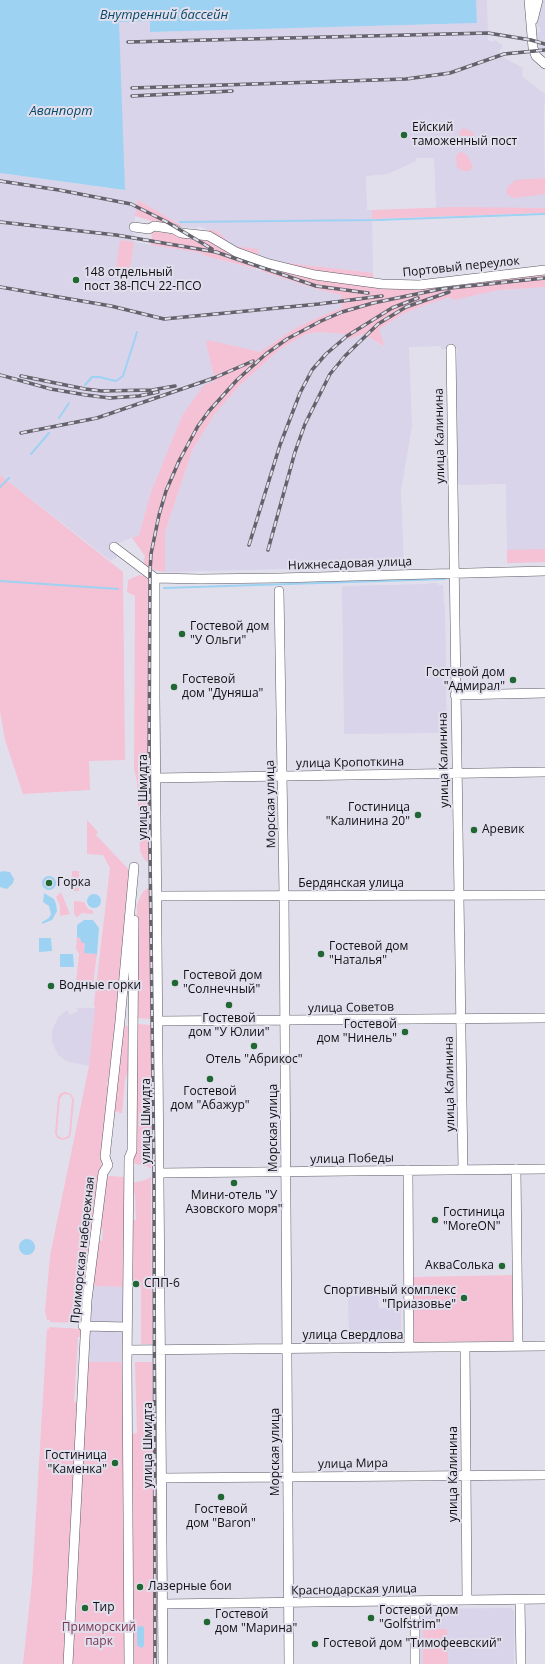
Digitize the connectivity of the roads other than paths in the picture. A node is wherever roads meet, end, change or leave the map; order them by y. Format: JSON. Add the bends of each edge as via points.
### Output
{"nodes":[{"id":1,"x":529,"y":0,"type":"edge"},
{"id":2,"x":538,"y":0,"type":"edge"},
{"id":3,"x":530,"y":31,"type":"junction"},
{"id":4,"x":545,"y":64,"type":"edge"},
{"id":5,"x":134,"y":227,"type":"dead end"},
{"id":6,"x":545,"y":270,"type":"edge"},
{"id":7,"x":451,"y":349,"type":"dead end"},
{"id":8,"x":114,"y":547,"type":"dead end"},
{"id":9,"x":545,"y":571,"type":"edge"},
{"id":10,"x":453,"y":573,"type":"junction"},
{"id":11,"x":156,"y":578,"type":"junction"},
{"id":12,"x":279,"y":591,"type":"dead end"},
{"id":13,"x":545,"y":693,"type":"edge"},
{"id":14,"x":455,"y":695,"type":"junction"},
{"id":15,"x":545,"y":772,"type":"edge"},
{"id":16,"x":457,"y":773,"type":"junction"},
{"id":17,"x":282,"y":776,"type":"junction"},
{"id":18,"x":156,"y":778,"type":"junction"},
{"id":19,"x":545,"y":895,"type":"edge"},
{"id":20,"x":157,"y":896,"type":"junction"},
{"id":21,"x":284,"y":896,"type":"junction"},
{"id":22,"x":459,"y":896,"type":"junction"},
{"id":23,"x":545,"y":1018,"type":"edge"},
{"id":24,"x":461,"y":1019,"type":"junction"},
{"id":25,"x":120,"y":1021,"type":"junction"},
{"id":26,"x":134,"y":1021,"type":"junction"},
{"id":27,"x":158,"y":1021,"type":"junction"},
{"id":28,"x":285,"y":1021,"type":"junction"},
{"id":29,"x":516,"y":1169,"type":"junction"},
{"id":30,"x":545,"y":1169,"type":"edge"},
{"id":31,"x":408,"y":1170,"type":"junction"},
{"id":32,"x":463,"y":1170,"type":"junction"},
{"id":33,"x":286,"y":1172,"type":"junction"},
{"id":34,"x":159,"y":1173,"type":"junction"},
{"id":35,"x":85,"y":1326,"type":"junction"},
{"id":36,"x":127,"y":1327,"type":"junction"},
{"id":37,"x":518,"y":1346,"type":"junction"},
{"id":38,"x":545,"y":1346,"type":"edge"},
{"id":39,"x":409,"y":1347,"type":"junction"},
{"id":40,"x":465,"y":1347,"type":"junction"},
{"id":41,"x":287,"y":1348,"type":"junction"},
{"id":42,"x":160,"y":1349,"type":"junction"},
{"id":43,"x":127,"y":1350,"type":"junction"},
{"id":44,"x":466,"y":1475,"type":"junction"},
{"id":45,"x":545,"y":1475,"type":"edge"},
{"id":46,"x":288,"y":1477,"type":"junction"},
{"id":47,"x":161,"y":1478,"type":"junction"},
{"id":48,"x":545,"y":1599,"type":"edge"},
{"id":49,"x":467,"y":1600,"type":"junction"},
{"id":50,"x":520,"y":1600,"type":"junction"},
{"id":51,"x":415,"y":1601,"type":"junction"},
{"id":52,"x":289,"y":1603,"type":"junction"},
{"id":53,"x":162,"y":1604,"type":"junction"},
{"id":54,"x":68,"y":1664,"type":"edge"},
{"id":55,"x":130,"y":1664,"type":"edge"},
{"id":56,"x":163,"y":1664,"type":"edge"},
{"id":57,"x":289,"y":1664,"type":"edge"},
{"id":58,"x":415,"y":1664,"type":"edge"},
{"id":59,"x":521,"y":1664,"type":"edge"}],
"edges":[{"from":1,"to":3,"type":"street"},
{"from":2,"to":3,"type":"street"},
{"from":3,"to":4,"type":"street","via":[[536,56]]},
{"from":5,"to":6,"type":"street","name":"Портовый переулок","via":[[149,229],[154,226],[174,229],[181,233],[209,236],[236,252],[262,262],[315,275],[382,284],[419,285]]},
{"from":7,"to":10,"type":"street","name":"улица Калинина"},
{"from":8,"to":11,"type":"street"},
{"from":9,"to":10,"type":"street","name":"Нижнесадовая улица"},
{"from":10,"to":11,"type":"street","name":"Нижнесадовая улица","via":[[279,578]]},
{"from":10,"to":14,"type":"street","name":"улица Калинина"},
{"from":11,"to":18,"type":"street","name":"улица Шмидта"},
{"from":12,"to":17,"type":"street","name":"Морская улица"},
{"from":13,"to":14,"type":"street"},
{"from":14,"to":16,"type":"street","name":"улица Калинина"},
{"from":15,"to":16,"type":"street","name":"улица Кропоткина"},
{"from":16,"to":17,"type":"street","name":"улица Кропоткина"},
{"from":16,"to":22,"type":"street","name":"улица Калинина"},
{"from":17,"to":18,"type":"street","name":"улица Кропоткина"},
{"from":17,"to":21,"type":"street","name":"Морская улица"},
{"from":18,"to":20,"type":"street","name":"улица Шмидта"},
{"from":19,"to":22,"type":"street","name":"Бердянская улица"},
{"from":20,"to":21,"type":"street","name":"Бердянская улица"},
{"from":20,"to":27,"type":"street","name":"улица Шмидта"},
{"from":21,"to":22,"type":"street","name":"Бердянская улица"},
{"from":21,"to":28,"type":"street","name":"Морская улица"},
{"from":22,"to":24,"type":"street","name":"улица Калинина"},
{"from":23,"to":24,"type":"street","name":"улица Советов"},
{"from":24,"to":28,"type":"street","name":"улица Советов"},
{"from":24,"to":32,"type":"street","name":"улица Калинина"},
{"from":25,"to":26,"type":"street"},
{"from":25,"to":26,"type":"street","name":"Приморская набережная","via":[[134,867]]},
{"from":25,"to":35,"type":"street","name":"Приморская набережная","via":[[105,1157],[108,1164],[104,1171],[97,1218]]},
{"from":26,"to":36,"type":"street"},
{"from":27,"to":28,"type":"street","name":"улица Советов"},
{"from":27,"to":34,"type":"street","name":"улица Шмидта"},
{"from":28,"to":33,"type":"street","name":"Морская улица"},
{"from":29,"to":30,"type":"street","name":"улица Победы"},
{"from":29,"to":32,"type":"street","name":"улица Победы"},
{"from":29,"to":37,"type":"street"},
{"from":31,"to":32,"type":"street","name":"улица Победы"},
{"from":31,"to":33,"type":"street","name":"улица Победы"},
{"from":31,"to":39,"type":"street"},
{"from":33,"to":34,"type":"street","name":"улица Победы"},
{"from":33,"to":41,"type":"street","name":"Морская улица"},
{"from":34,"to":42,"type":"street","name":"улица Шмидта"},
{"from":35,"to":36,"type":"street"},
{"from":35,"to":54,"type":"street","name":"Приморская набережная"},
{"from":36,"to":43,"type":"street"},
{"from":37,"to":38,"type":"street","name":"улица Свердлова"},
{"from":37,"to":40,"type":"street","name":"улица Свердлова"},
{"from":39,"to":40,"type":"street","name":"улица Свердлова"},
{"from":39,"to":41,"type":"street","name":"улица Свердлова"},
{"from":40,"to":44,"type":"street","name":"улица Калинина"},
{"from":41,"to":42,"type":"street","name":"улица Свердлова"},
{"from":41,"to":46,"type":"street","name":"Морская улица"},
{"from":42,"to":43,"type":"street","name":"улица Свердлова"},
{"from":42,"to":47,"type":"street","name":"улица Шмидта"},
{"from":43,"to":55,"type":"street"},
{"from":44,"to":45,"type":"street","name":"улица Мира"},
{"from":44,"to":46,"type":"street","name":"улица Мира"},
{"from":44,"to":49,"type":"street","name":"улица Калинина"},
{"from":46,"to":47,"type":"street","name":"улица Мира"},
{"from":46,"to":52,"type":"street","name":"Морская улица"},
{"from":47,"to":53,"type":"street","name":"улица Шмидта"},
{"from":48,"to":50,"type":"street","name":"Краснодарская улица"},
{"from":49,"to":50,"type":"street","name":"Краснодарская улица"},
{"from":49,"to":51,"type":"street","name":"Краснодарская улица"},
{"from":50,"to":59,"type":"street"},
{"from":51,"to":52,"type":"street","name":"Краснодарская улица"},
{"from":51,"to":58,"type":"street"},
{"from":52,"to":53,"type":"street","name":"Краснодарская улица"},
{"from":52,"to":57,"type":"street","name":"Морская улица"},
{"from":53,"to":56,"type":"street","name":"улица Шмидта"}]}
